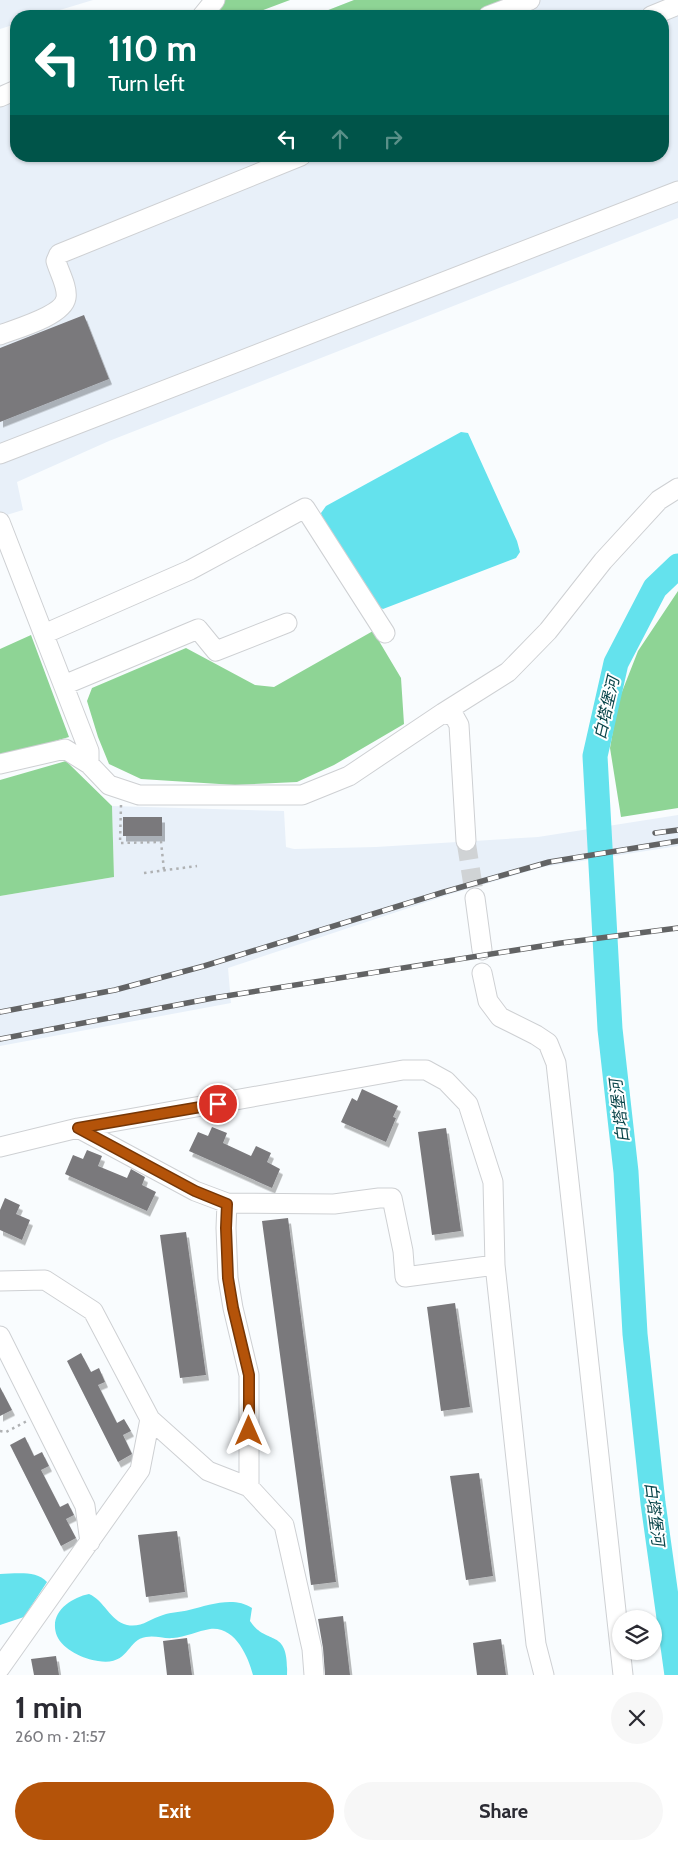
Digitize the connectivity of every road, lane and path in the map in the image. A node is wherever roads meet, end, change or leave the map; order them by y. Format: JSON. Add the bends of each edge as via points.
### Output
{"nodes":[{"id":1,"x":215,"y":0,"type":"edge"},
{"id":2,"x":530,"y":0,"type":"edge"},
{"id":3,"x":207,"y":10,"type":"edge"},
{"id":4,"x":504,"y":10,"type":"edge"},
{"id":5,"x":286,"y":162,"type":"edge"},
{"id":6,"x":678,"y":191,"type":"edge"},
{"id":7,"x":0,"y":336,"type":"edge"},
{"id":8,"x":0,"y":454,"type":"edge"},
{"id":9,"x":678,"y":488,"type":"edge"},
{"id":10,"x":0,"y":522,"type":"edge"},
{"id":11,"x":287,"y":622,"type":"dead end"},
{"id":12,"x":385,"y":633,"type":"dead end"},
{"id":13,"x":44,"y":634,"type":"junction"},
{"id":14,"x":64,"y":685,"type":"junction"},
{"id":15,"x":443,"y":713,"type":"junction"},
{"id":16,"x":0,"y":764,"type":"edge"},
{"id":17,"x":89,"y":764,"type":"junction"},
{"id":18,"x":121,"y":789,"type":"junction"},
{"id":19,"x":466,"y":841,"type":"tunnel mouth"},
{"id":20,"x":197,"y":866,"type":"dead end"},
{"id":21,"x":164,"y":870,"type":"junction"},
{"id":22,"x":144,"y":873,"type":"dead end"},
{"id":23,"x":475,"y":898,"type":"tunnel mouth"},
{"id":24,"x":482,"y":950,"type":"dead end"},
{"id":25,"x":482,"y":973,"type":"dead end"},
{"id":26,"x":78,"y":1128,"type":"junction"},
{"id":27,"x":0,"y":1147,"type":"edge"},
{"id":28,"x":227,"y":1204,"type":"junction"},
{"id":29,"x":495,"y":1265,"type":"junction"},
{"id":30,"x":0,"y":1281,"type":"edge"},
{"id":31,"x":0,"y":1336,"type":"edge"},
{"id":32,"x":39,"y":1415,"type":"junction"},
{"id":33,"x":150,"y":1419,"type":"junction"},
{"id":34,"x":0,"y":1431,"type":"edge"},
{"id":35,"x":249,"y":1488,"type":"junction"},
{"id":36,"x":90,"y":1542,"type":"junction"},
{"id":37,"x":0,"y":1668,"type":"edge"},
{"id":38,"x":314,"y":1675,"type":"edge"},
{"id":39,"x":544,"y":1675,"type":"edge"},
{"id":40,"x":623,"y":1675,"type":"edge"}],
"edges":[{"from":1,"to":3,"type":"street"},
{"from":2,"to":4,"type":"street"},
{"from":5,"to":7,"type":"street","via":[[60,254],[56,261],[66,289],[66,300],[61,308]]},
{"from":6,"to":8,"type":"street"},
{"from":9,"to":15,"type":"street","via":[[659,500],[603,561],[548,631],[508,672]]},
{"from":10,"to":13,"type":"street"},
{"from":11,"to":14,"type":"street","via":[[216,652],[198,629]]},
{"from":12,"to":13,"type":"street","via":[[305,508],[190,570]]},
{"from":13,"to":14,"type":"street"},
{"from":14,"to":17,"type":"street","via":[[89,751]]},
{"from":15,"to":18,"type":"street","via":[[349,776],[302,795],[139,795]]},
{"from":15,"to":19,"type":"street","via":[[454,716],[459,725]]},
{"from":16,"to":17,"type":"street","via":[[65,749]]},
{"from":17,"to":18,"type":"street","via":[[109,785]]},
{"from":18,"to":21,"type":"path","via":[[120,843],[161,842]]},
{"from":20,"to":21,"type":"path"},
{"from":21,"to":22,"type":"path"},
{"from":23,"to":24,"type":"street"},
{"from":25,"to":40,"type":"street","via":[[488,1002],[500,1017],[548,1043],[556,1063]]},
{"from":26,"to":27,"type":"street"},
{"from":26,"to":28,"type":"street","via":[[195,1191]]},
{"from":26,"to":29,"type":"street","via":[[403,1070],[426,1070],[446,1081],[468,1104],[493,1182]]},
{"from":28,"to":29,"type":"street","via":[[334,1204],[392,1198],[405,1278]]},
{"from":28,"to":35,"type":"street","via":[[228,1278],[249,1375]]},
{"from":29,"to":39,"type":"street","via":[[535,1635]]},
{"from":30,"to":33,"type":"street","via":[[45,1280],[93,1311]]},
{"from":31,"to":32,"type":"street"},
{"from":32,"to":34,"type":"path","via":[[6,1432]]},
{"from":32,"to":36,"type":"street","via":[[85,1506]]},
{"from":33,"to":35,"type":"street","via":[[208,1471]]},
{"from":33,"to":36,"type":"street","via":[[140,1470]]},
{"from":35,"to":38,"type":"street","via":[[284,1525],[312,1649]]},
{"from":36,"to":37,"type":"street"}]}
